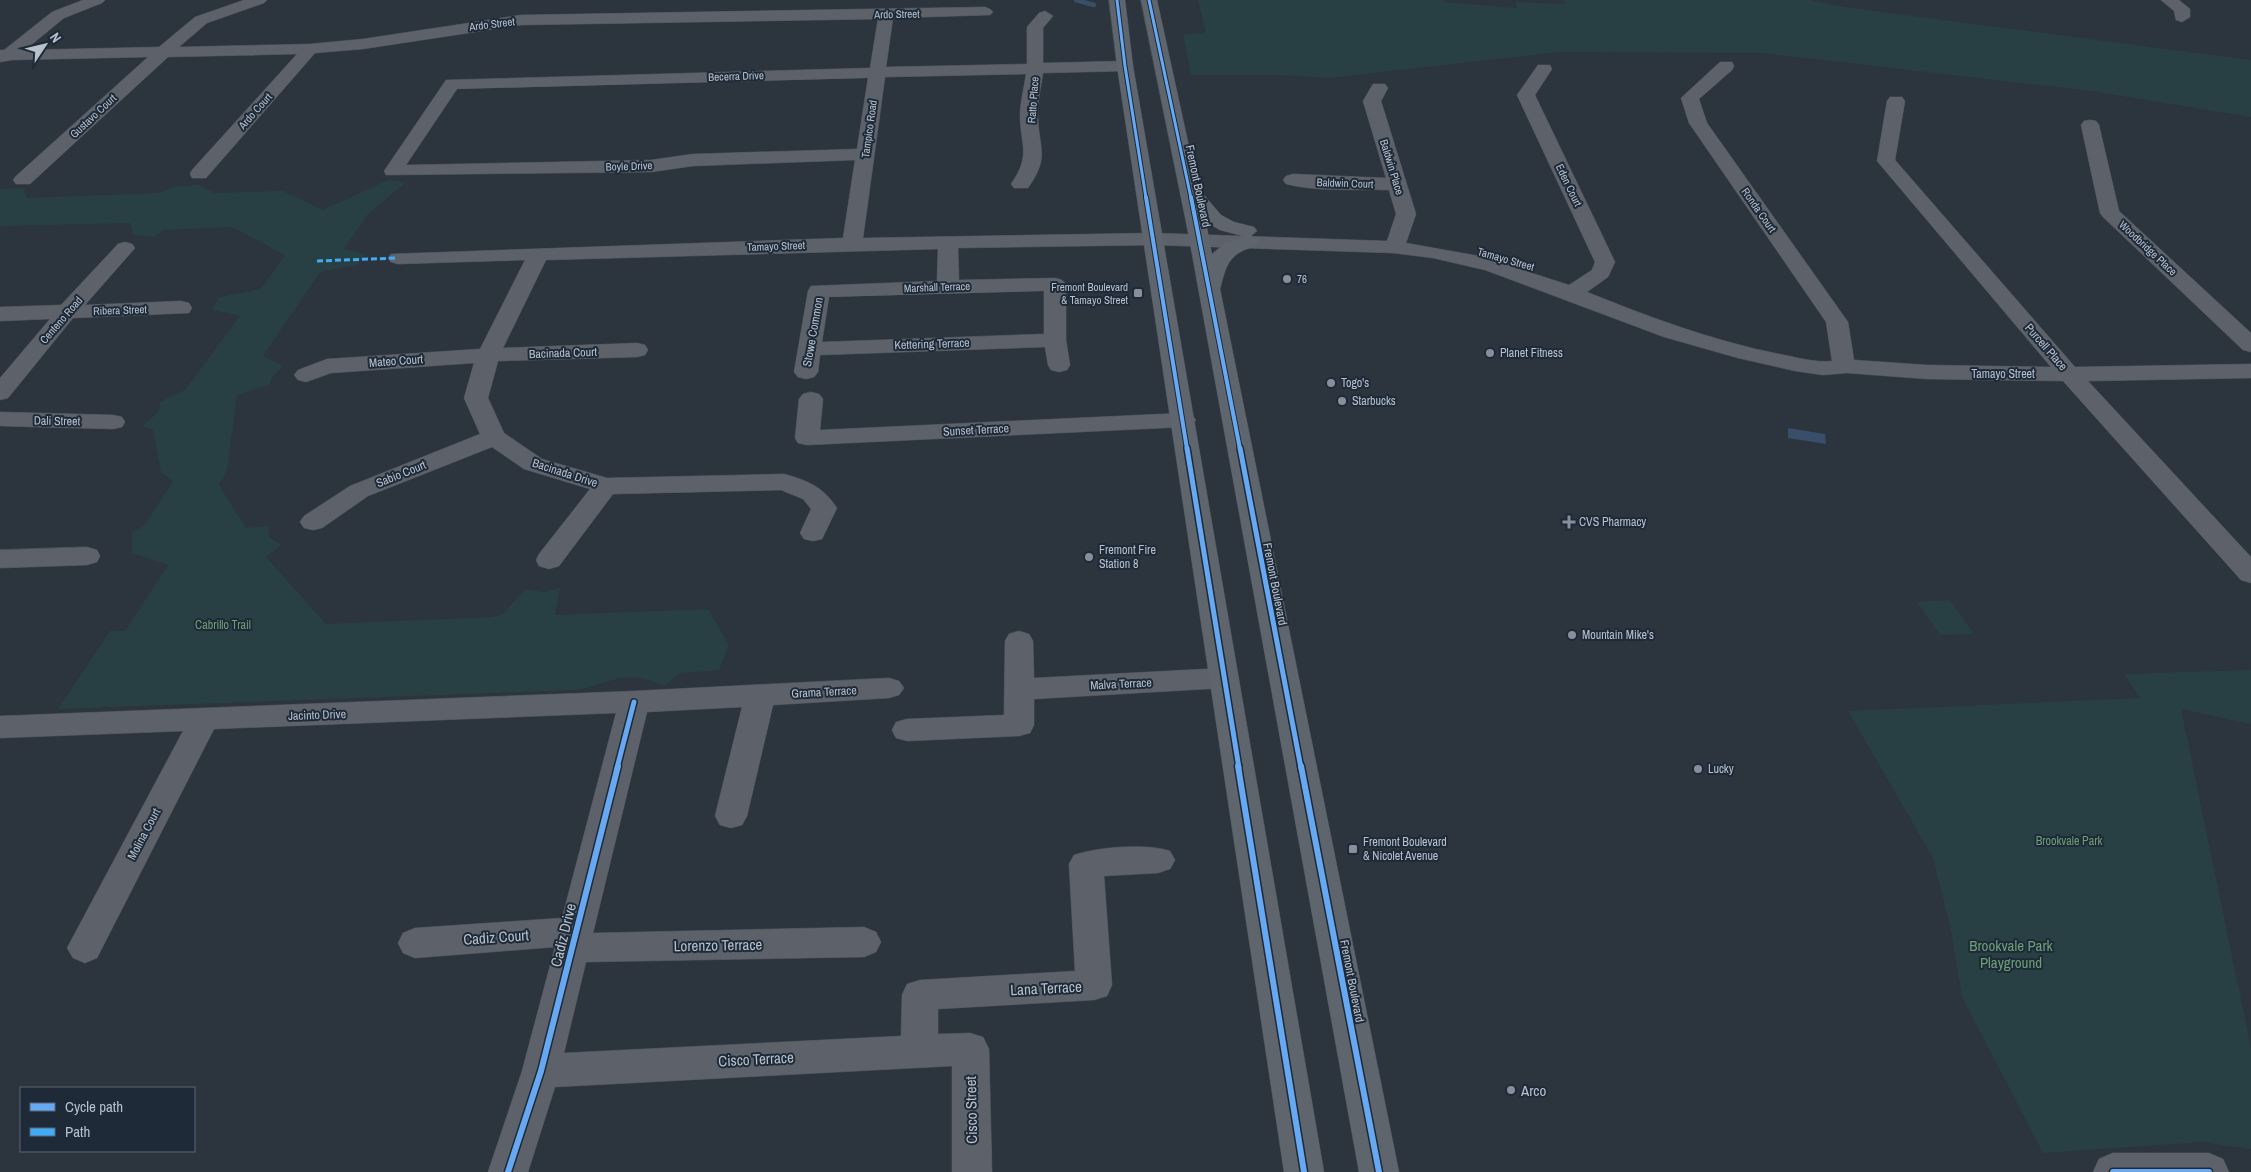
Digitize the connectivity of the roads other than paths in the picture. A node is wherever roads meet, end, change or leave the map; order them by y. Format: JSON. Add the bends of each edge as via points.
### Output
{"nodes":[{"id":1,"x":97,"y":0,"type":"edge"},
{"id":2,"x":259,"y":0,"type":"edge"},
{"id":3,"x":668,"y":0,"type":"edge"},
{"id":4,"x":807,"y":0,"type":"edge"},
{"id":5,"x":1117,"y":0,"type":"edge"},
{"id":6,"x":1149,"y":0,"type":"edge"},
{"id":7,"x":2169,"y":0,"type":"edge"},
{"id":8,"x":985,"y":12,"type":"dead end"},
{"id":9,"x":886,"y":14,"type":"junction"},
{"id":10,"x":802,"y":15,"type":"junction"},
{"id":11,"x":1045,"y":16,"type":"dead end"},
{"id":12,"x":662,"y":17,"type":"junction"},
{"id":13,"x":2182,"y":18,"type":"dead end"},
{"id":14,"x":310,"y":49,"type":"junction"},
{"id":15,"x":163,"y":52,"type":"junction"},
{"id":16,"x":3,"y":57,"type":"edge"},
{"id":17,"x":1125,"y":66,"type":"junction"},
{"id":18,"x":1726,"y":66,"type":"dead end"},
{"id":19,"x":1035,"y":68,"type":"junction"},
{"id":20,"x":1544,"y":69,"type":"dead end"},
{"id":21,"x":877,"y":72,"type":"junction"},
{"id":22,"x":1379,"y":88,"type":"dead end"},
{"id":23,"x":1896,"y":101,"type":"dead end"},
{"id":24,"x":2090,"y":125,"type":"dead end"},
{"id":25,"x":866,"y":154,"type":"junction"},
{"id":26,"x":393,"y":171,"type":"joint"},
{"id":27,"x":199,"y":174,"type":"dead end"},
{"id":28,"x":23,"y":180,"type":"dead end"},
{"id":29,"x":1292,"y":180,"type":"dead end"},
{"id":30,"x":1021,"y":184,"type":"dead end"},
{"id":31,"x":1397,"y":184,"type":"junction"},
{"id":32,"x":1188,"y":186,"type":"junction"},
{"id":33,"x":1248,"y":236,"type":"junction"},
{"id":34,"x":1199,"y":237,"type":"junction"},
{"id":35,"x":1154,"y":239,"type":"junction"},
{"id":36,"x":1397,"y":242,"type":"junction"},
{"id":37,"x":948,"y":243,"type":"junction"},
{"id":38,"x":852,"y":244,"type":"junction"},
{"id":39,"x":125,"y":248,"type":"dead end"},
{"id":40,"x":539,"y":254,"type":"junction"},
{"id":41,"x":398,"y":258,"type":"dead end"},
{"id":42,"x":948,"y":287,"type":"junction"},
{"id":43,"x":1578,"y":289,"type":"junction"},
{"id":44,"x":1209,"y":290,"type":"junction"},
{"id":45,"x":819,"y":291,"type":"joint"},
{"id":46,"x":181,"y":308,"type":"dead end"},
{"id":47,"x":67,"y":312,"type":"junction"},
{"id":48,"x":0,"y":314,"type":"edge"},
{"id":49,"x":1055,"y":340,"type":"junction"},
{"id":50,"x":2251,"y":345,"type":"edge"},
{"id":51,"x":810,"y":349,"type":"junction"},
{"id":52,"x":637,"y":350,"type":"dead end"},
{"id":53,"x":488,"y":355,"type":"junction"},
{"id":54,"x":1059,"y":365,"type":"dead end"},
{"id":55,"x":1844,"y":366,"type":"junction"},
{"id":56,"x":2251,"y":371,"type":"edge"},
{"id":57,"x":806,"y":372,"type":"dead end"},
{"id":58,"x":2069,"y":374,"type":"junction"},
{"id":59,"x":306,"y":375,"type":"dead end"},
{"id":60,"x":0,"y":393,"type":"edge"},
{"id":61,"x":811,"y":399,"type":"dead end"},
{"id":62,"x":0,"y":419,"type":"edge"},
{"id":63,"x":1184,"y":420,"type":"junction"},
{"id":64,"x":113,"y":422,"type":"dead end"},
{"id":65,"x":494,"y":436,"type":"junction"},
{"id":66,"x":606,"y":486,"type":"junction"},
{"id":67,"x":313,"y":522,"type":"dead end"},
{"id":68,"x":813,"y":533,"type":"dead end"},
{"id":69,"x":87,"y":556,"type":"dead end"},
{"id":70,"x":0,"y":559,"type":"edge"},
{"id":71,"x":549,"y":560,"type":"dead end"},
{"id":72,"x":2251,"y":574,"type":"edge"},
{"id":73,"x":1019,"y":641,"type":"dead end"},
{"id":74,"x":1224,"y":678,"type":"junction"},
{"id":75,"x":889,"y":688,"type":"dead end"},
{"id":76,"x":1019,"y":689,"type":"junction"},
{"id":77,"x":760,"y":696,"type":"junction"},
{"id":78,"x":634,"y":702,"type":"junction"},
{"id":79,"x":204,"y":720,"type":"junction"},
{"id":80,"x":0,"y":727,"type":"edge"},
{"id":81,"x":907,"y":730,"type":"dead end"},
{"id":82,"x":731,"y":816,"type":"dead end"},
{"id":83,"x":1158,"y":860,"type":"dead end"},
{"id":84,"x":575,"y":940,"type":"junction"},
{"id":85,"x":864,"y":942,"type":"dead end"},
{"id":86,"x":415,"y":943,"type":"dead end"},
{"id":87,"x":85,"y":948,"type":"dead end"},
{"id":88,"x":970,"y":1048,"type":"joint"},
{"id":89,"x":918,"y":1050,"type":"junction"},
{"id":90,"x":541,"y":1071,"type":"junction"},
{"id":91,"x":508,"y":1172,"type":"edge"},
{"id":92,"x":972,"y":1172,"type":"edge"},
{"id":93,"x":1304,"y":1172,"type":"edge"},
{"id":94,"x":1379,"y":1172,"type":"edge"},
{"id":95,"x":2112,"y":1172,"type":"edge"},
{"id":96,"x":2209,"y":1172,"type":"edge"}],
"edges":[{"from":1,"to":16,"type":"street","via":[[58,15]]},
{"from":2,"to":15,"type":"street","name":"Gustavo Court","via":[[200,20]]},
{"from":3,"to":12,"type":"street"},
{"from":4,"to":10,"type":"street"},
{"from":5,"to":17,"type":"main road"},
{"from":6,"to":32,"type":"main road","name":"Fremont Boulevard"},
{"from":7,"to":13,"type":"street","via":[[2182,9]]},
{"from":8,"to":9,"type":"street","name":"Ardo Street"},
{"from":9,"to":10,"type":"street","name":"Ardo Street"},
{"from":9,"to":21,"type":"street","name":"Tampico Road"},
{"from":10,"to":12,"type":"street","name":"Ardo Street"},
{"from":11,"to":19,"type":"street","name":"Ratto Place","via":[[1035,27]]},
{"from":12,"to":14,"type":"street","name":"Ardo Street","via":[[525,13],[472,26]]},
{"from":14,"to":15,"type":"street","name":"Ardo Street"},
{"from":14,"to":27,"type":"street","name":"Ardo Court"},
{"from":15,"to":16,"type":"street","name":"Ardo Street"},
{"from":15,"to":28,"type":"street","name":"Gustavo Court"},
{"from":17,"to":19,"type":"street","name":"Becerra Drive"},
{"from":17,"to":35,"type":"main road"},
{"from":18,"to":55,"type":"street","name":"Ronda Court","via":[[1690,98],[1698,123],[1837,322]]},
{"from":19,"to":21,"type":"street","name":"Becerra Drive"},
{"from":19,"to":30,"type":"street","name":"Ratto Place","via":[[1029,116],[1034,155],[1029,173]]},
{"from":20,"to":43,"type":"street","name":"Eden Court","via":[[1526,95],[1605,262],[1601,273]]},
{"from":21,"to":25,"type":"street","name":"Tampico Road"},
{"from":21,"to":26,"type":"street","name":"Becerra Drive","via":[[452,84]]},
{"from":22,"to":31,"type":"street","name":"Baldwin Place","via":[[1372,101]]},
{"from":23,"to":58,"type":"street","name":"Purcell Place","via":[[1886,161]]},
{"from":24,"to":50,"type":"street","name":"Woodbridge Place","via":[[2110,213]]},
{"from":25,"to":26,"type":"street","name":"Boyle Drive","via":[[693,160],[651,166]]},
{"from":25,"to":38,"type":"street","name":"Tampico Road"},
{"from":29,"to":31,"type":"street","name":"Baldwin Court"},
{"from":31,"to":36,"type":"street","name":"Baldwin Place","via":[[1406,214]]},
{"from":32,"to":33,"type":"main road","via":[[1214,220]]},
{"from":32,"to":34,"type":"main road","name":"Fremont Boulevard"},
{"from":33,"to":34,"type":"street","name":"Tamayo Street"},
{"from":33,"to":36,"type":"street","name":"Tamayo Street","via":[[1342,233]]},
{"from":33,"to":44,"type":"main road","via":[[1218,256]]},
{"from":34,"to":35,"type":"street","name":"Tamayo Street"},
{"from":34,"to":44,"type":"main road","name":"Fremont Boulevard"},
{"from":35,"to":37,"type":"street","name":"Tamayo Street"},
{"from":35,"to":63,"type":"main road"},
{"from":36,"to":43,"type":"street","name":"Tamayo Street","via":[[1482,251]]},
{"from":37,"to":38,"type":"street","name":"Tamayo Street"},
{"from":37,"to":42,"type":"street"},
{"from":38,"to":40,"type":"street","name":"Tamayo Street"},
{"from":39,"to":47,"type":"street","name":"Centeno Road"},
{"from":40,"to":41,"type":"street","name":"Tamayo Street"},
{"from":40,"to":53,"type":"street","name":"Bacinada Drive"},
{"from":42,"to":45,"type":"street","name":"Marshall Terrace"},
{"from":42,"to":49,"type":"street","name":"Marshall Terrace","via":[[1056,284]]},
{"from":43,"to":55,"type":"street","name":"Tamayo Street","via":[[1705,330],[1821,357]]},
{"from":44,"to":94,"type":"main road","name":"Fremont Boulevard"},
{"from":45,"to":51,"type":"street","name":"Stowe Common"},
{"from":46,"to":47,"type":"street","name":"Ribera Street"},
{"from":47,"to":48,"type":"street","name":"Ribera Street"},
{"from":47,"to":60,"type":"street","name":"Centeno Road"},
{"from":49,"to":51,"type":"street","name":"Kettering Terrace"},
{"from":49,"to":54,"type":"street"},
{"from":51,"to":57,"type":"street","name":"Stowe Common"},
{"from":52,"to":53,"type":"street","name":"Bacinada Court"},
{"from":53,"to":59,"type":"street","name":"Mateo Court","via":[[327,366]]},
{"from":53,"to":65,"type":"street","name":"Bacinada Drive","via":[[476,398]]},
{"from":55,"to":58,"type":"street","name":"Tamayo Street","via":[[1950,374]]},
{"from":56,"to":58,"type":"street","name":"Tamayo Street"},
{"from":58,"to":72,"type":"street","name":"Purcell Place"},
{"from":61,"to":63,"type":"street","name":"Sunset Terrace","via":[[807,438]]},
{"from":62,"to":64,"type":"street","name":"Dali Street"},
{"from":63,"to":74,"type":"main road"},
{"from":65,"to":66,"type":"street","name":"Bacinada Drive","via":[[533,464]]},
{"from":65,"to":67,"type":"street","name":"Sabio Court","via":[[359,491]]},
{"from":66,"to":68,"type":"street","name":"Bacinada Drive","via":[[784,482],[812,493],[824,508]]},
{"from":66,"to":71,"type":"street"},
{"from":69,"to":70,"type":"street"},
{"from":73,"to":76,"type":"street"},
{"from":74,"to":76,"type":"street","name":"Malva Terrace"},
{"from":74,"to":93,"type":"main road"},
{"from":75,"to":77,"type":"street","name":"Grama Terrace"},
{"from":76,"to":81,"type":"street","via":[[1019,725]]},
{"from":77,"to":78,"type":"street","name":"Grama Terrace"},
{"from":77,"to":82,"type":"street"},
{"from":78,"to":79,"type":"street","name":"Jacinto Drive"},
{"from":78,"to":84,"type":"street","name":"Cadiz Drive"},
{"from":79,"to":80,"type":"street","name":"Jacinto Drive"},
{"from":79,"to":87,"type":"street","name":"Molina Court"},
{"from":83,"to":89,"type":"street","name":"Lana Terrace","via":[[1086,864],[1094,985],[920,995]]},
{"from":84,"to":85,"type":"street","name":"Lorenzo Terrace"},
{"from":84,"to":86,"type":"street","name":"Cadiz Court"},
{"from":84,"to":90,"type":"street","name":"Cadiz Drive"},
{"from":88,"to":89,"type":"street","name":"Cisco Terrace"},
{"from":88,"to":92,"type":"street","name":"Cisco Street"},
{"from":89,"to":90,"type":"street","name":"Cisco Terrace"},
{"from":90,"to":91,"type":"street","name":"Cadiz Drive"},
{"from":95,"to":96,"type":"street"}]}
